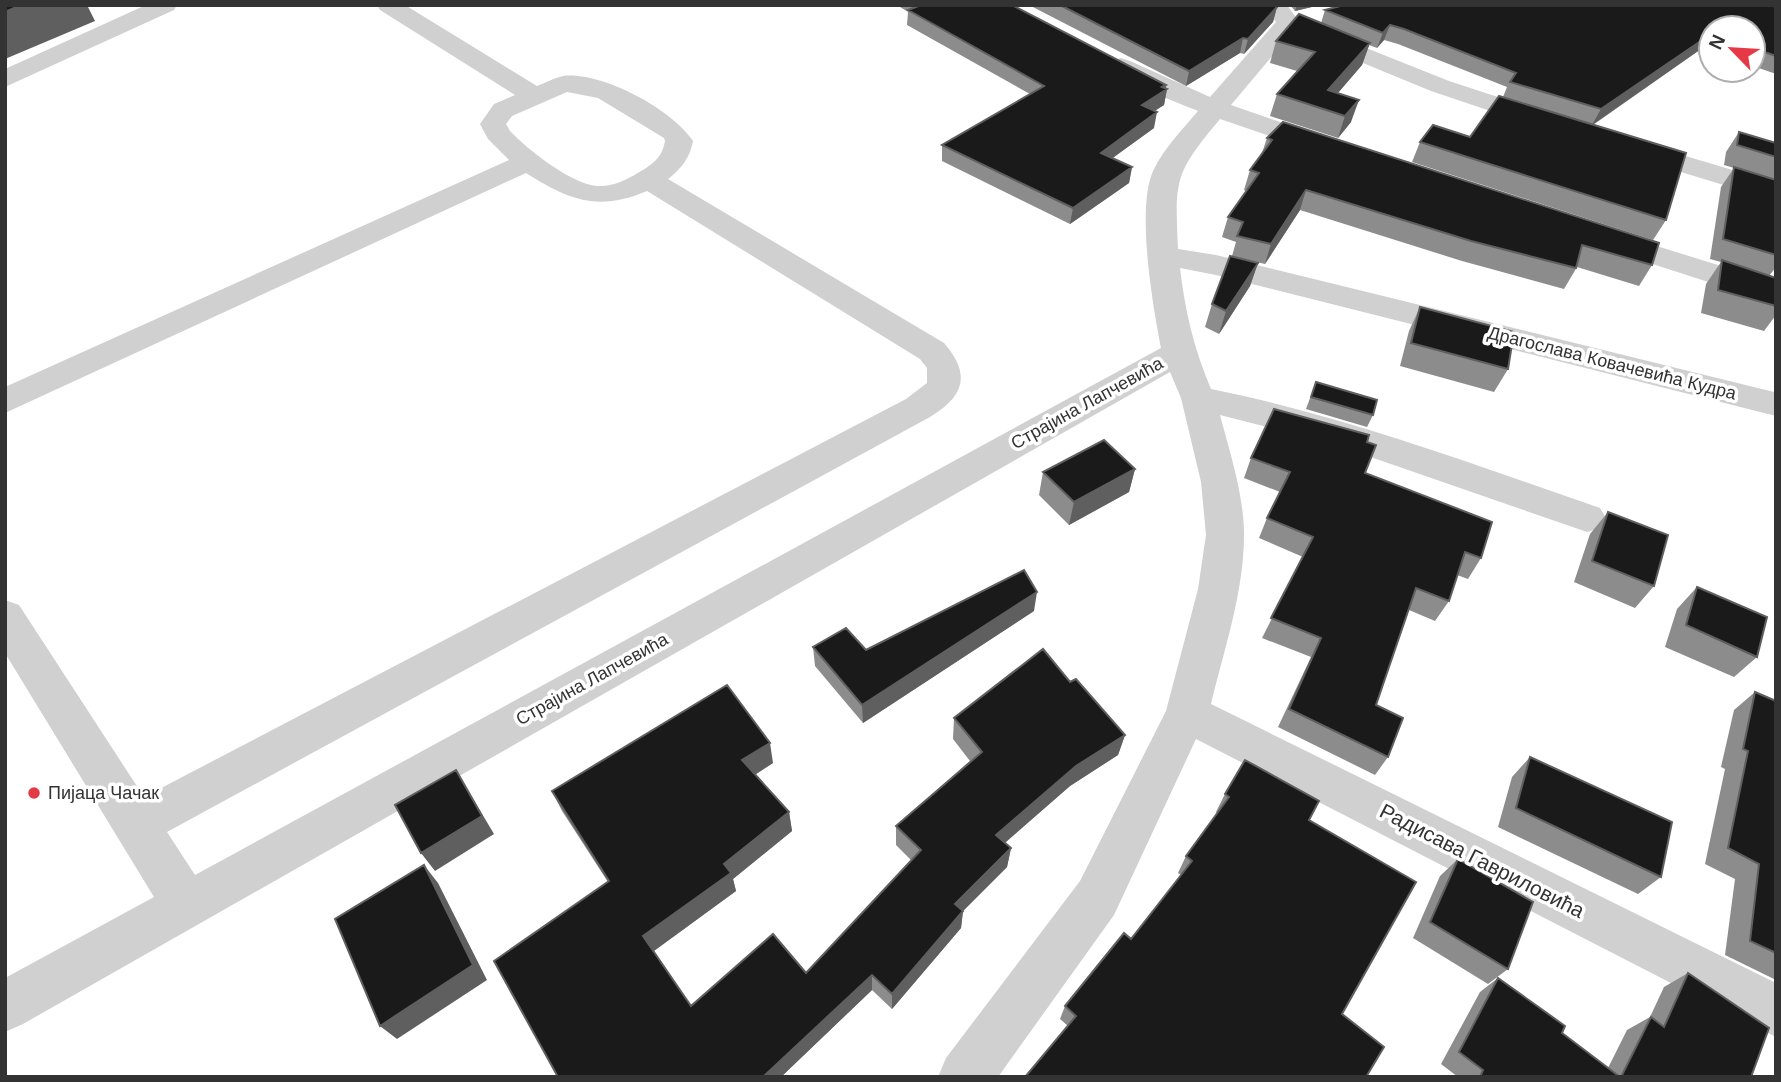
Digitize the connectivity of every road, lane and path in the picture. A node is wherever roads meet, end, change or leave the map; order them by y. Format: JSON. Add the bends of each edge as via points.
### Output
{"nodes":[{"id":1,"x":166,"y":5,"type":"edge"},
{"id":2,"x":388,"y":5,"type":"edge"},
{"id":3,"x":1282,"y":14,"type":"edge"},
{"id":4,"x":1324,"y":15,"type":"edge"},
{"id":5,"x":1098,"y":54,"type":"edge"},
{"id":6,"x":5,"y":79,"type":"edge"},
{"id":7,"x":533,"y":95,"type":"junction"},
{"id":8,"x":1215,"y":110,"type":"junction"},
{"id":9,"x":1565,"y":128,"type":"edge"},
{"id":10,"x":1604,"y":139,"type":"edge"},
{"id":11,"x":1346,"y":153,"type":"edge"},
{"id":12,"x":529,"y":161,"type":"junction"},
{"id":13,"x":647,"y":179,"type":"junction"},
{"id":14,"x":1776,"y":192,"type":"edge"},
{"id":15,"x":1582,"y":231,"type":"edge"},
{"id":16,"x":1163,"y":249,"type":"junction"},
{"id":17,"x":1776,"y":294,"type":"edge"},
{"id":18,"x":1179,"y":353,"type":"junction"},
{"id":19,"x":1740,"y":375,"type":"dead end"},
{"id":20,"x":1198,"y":398,"type":"junction"},
{"id":21,"x":5,"y":401,"type":"edge"},
{"id":22,"x":1774,"y":404,"type":"edge"},
{"id":23,"x":1587,"y":518,"type":"dead end"},
{"id":24,"x":5,"y":617,"type":"edge"},
{"id":25,"x":1187,"y":713,"type":"junction"},
{"id":26,"x":136,"y":825,"type":"junction"},
{"id":27,"x":186,"y":905,"type":"junction"},
{"id":28,"x":5,"y":1006,"type":"edge"},
{"id":29,"x":1776,"y":1012,"type":"edge"},
{"id":30,"x":965,"y":1077,"type":"edge"}],
"edges":[{"from":1,"to":6,"type":"street"},
{"from":2,"to":7,"type":"street"},
{"from":3,"to":4,"type":"street"},
{"from":3,"to":8,"type":"street"},
{"from":3,"to":9,"type":"street","via":[[1440,86]]},
{"from":5,"to":8,"type":"street"},
{"from":7,"to":12,"type":"street","via":[[503,110],[493,124],[498,136]]},
{"from":7,"to":13,"type":"street","via":[[563,85],[593,85],[674,134],[679,141],[677,156],[670,166]]},
{"from":8,"to":11,"type":"street"},
{"from":8,"to":16,"type":"street","via":[[1179,150],[1166,173],[1161,196]]},
{"from":10,"to":14,"type":"street"},
{"from":12,"to":13,"type":"street","via":[[572,189],[597,195]]},
{"from":12,"to":21,"type":"street"},
{"from":13,"to":26,"type":"street","via":[[932,351],[945,369],[942,391],[932,401]]},
{"from":15,"to":17,"type":"street"},
{"from":16,"to":18,"type":"street"},
{"from":16,"to":19,"type":"street","via":[[1239,257]]},
{"from":16,"to":22,"type":"street","name":"Драгослава Ковачевића Кудра"},
{"from":18,"to":20,"type":"street"},
{"from":18,"to":27,"type":"street","name":"Страјина Лапчевића"},
{"from":20,"to":23,"type":"street","via":[[1313,424]]},
{"from":20,"to":25,"type":"street","via":[[1219,482],[1225,535],[1218,589]]},
{"from":24,"to":26,"type":"street"},
{"from":25,"to":29,"type":"street","name":"Радисава Гавриловића"},
{"from":25,"to":30,"type":"street","via":[[1097,898]]},
{"from":26,"to":27,"type":"street"},
{"from":27,"to":28,"type":"street","name":"Страјина Лапчевића"}]}
